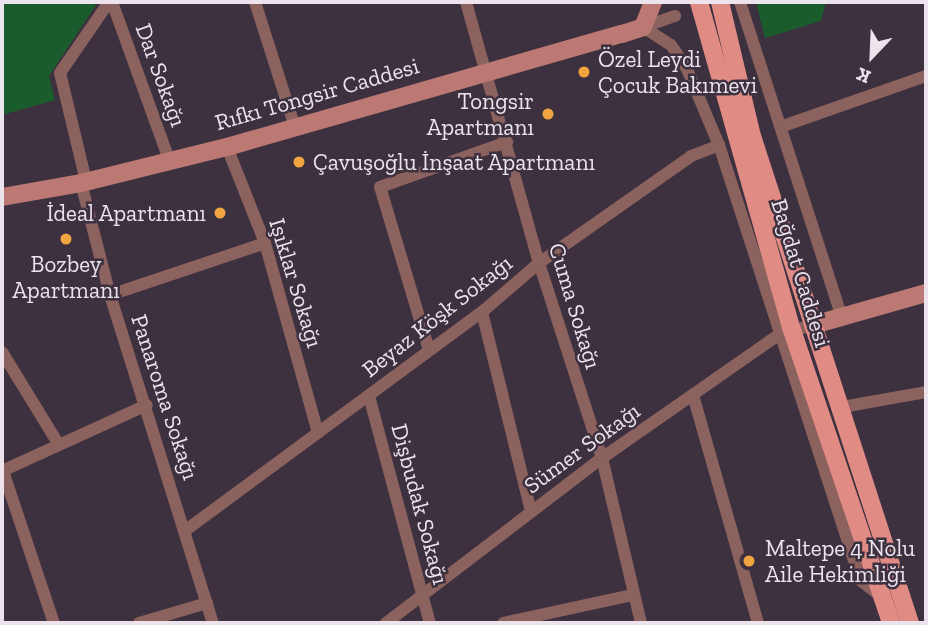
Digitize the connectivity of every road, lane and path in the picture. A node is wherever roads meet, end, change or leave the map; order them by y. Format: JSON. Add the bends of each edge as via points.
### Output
{"nodes":[{"id":1,"x":111,"y":2,"type":"edge"},
{"id":2,"x":255,"y":2,"type":"edge"},
{"id":3,"x":466,"y":2,"type":"edge"},
{"id":4,"x":653,"y":2,"type":"edge"},
{"id":5,"x":699,"y":2,"type":"edge"},
{"id":6,"x":720,"y":2,"type":"edge"},
{"id":7,"x":740,"y":2,"type":"edge"},
{"id":8,"x":676,"y":16,"type":"dead end"},
{"id":9,"x":643,"y":27,"type":"junction"},
{"id":10,"x":488,"y":69,"type":"junction"},
{"id":11,"x":926,"y":76,"type":"edge"},
{"id":12,"x":783,"y":126,"type":"junction"},
{"id":13,"x":295,"y":127,"type":"junction"},
{"id":14,"x":507,"y":142,"type":"junction"},
{"id":15,"x":719,"y":145,"type":"junction"},
{"id":16,"x":227,"y":147,"type":"junction"},
{"id":17,"x":170,"y":162,"type":"junction"},
{"id":18,"x":84,"y":182,"type":"junction"},
{"id":19,"x":2,"y":197,"type":"edge"},
{"id":20,"x":265,"y":243,"type":"junction"},
{"id":21,"x":539,"y":264,"type":"junction"},
{"id":22,"x":926,"y":293,"type":"edge"},
{"id":23,"x":110,"y":295,"type":"junction"},
{"id":24,"x":482,"y":312,"type":"junction"},
{"id":25,"x":842,"y":318,"type":"junction"},
{"id":26,"x":813,"y":325,"type":"junction"},
{"id":27,"x":785,"y":332,"type":"junction"},
{"id":28,"x":429,"y":350,"type":"junction"},
{"id":29,"x":2,"y":352,"type":"edge"},
{"id":30,"x":926,"y":393,"type":"edge"},
{"id":31,"x":693,"y":395,"type":"junction"},
{"id":32,"x":369,"y":396,"type":"junction"},
{"id":33,"x":147,"y":405,"type":"junction"},
{"id":34,"x":842,"y":407,"type":"junction"},
{"id":35,"x":318,"y":433,"type":"junction"},
{"id":36,"x":59,"y":445,"type":"junction"},
{"id":37,"x":602,"y":458,"type":"junction"},
{"id":38,"x":2,"y":471,"type":"edge"},
{"id":39,"x":531,"y":511,"type":"junction"},
{"id":40,"x":186,"y":530,"type":"junction"},
{"id":41,"x":887,"y":549,"type":"junction"},
{"id":42,"x":867,"y":554,"type":"junction"},
{"id":43,"x":424,"y":595,"type":"junction"},
{"id":44,"x":633,"y":595,"type":"junction"},
{"id":45,"x":882,"y":597,"type":"junction"},
{"id":46,"x":207,"y":603,"type":"junction"},
{"id":47,"x":54,"y":623,"type":"edge"},
{"id":48,"x":139,"y":623,"type":"edge"},
{"id":49,"x":213,"y":623,"type":"edge"},
{"id":50,"x":386,"y":623,"type":"edge"},
{"id":51,"x":430,"y":623,"type":"edge"},
{"id":52,"x":503,"y":623,"type":"edge"},
{"id":53,"x":640,"y":623,"type":"edge"},
{"id":54,"x":758,"y":623,"type":"edge"},
{"id":55,"x":891,"y":623,"type":"edge"},
{"id":56,"x":910,"y":623,"type":"edge"}],
"edges":[{"from":1,"to":17,"type":"street","name":"Dar Sokağı"},
{"from":1,"to":18,"type":"street","name":"Panaroma Sokağı","via":[[60,74]]},
{"from":2,"to":13,"type":"street"},
{"from":3,"to":10,"type":"street","name":"Cuma Sokağı"},
{"from":4,"to":9,"type":"street"},
{"from":5,"to":27,"type":"main road","name":"Bağdat Caddesi"},
{"from":6,"to":26,"type":"main road","name":"Bağdat Caddesi","via":[[752,136]]},
{"from":7,"to":12,"type":"street"},
{"from":8,"to":9,"type":"street","name":"Rıfkı Tongsir Caddesi"},
{"from":9,"to":10,"type":"street","name":"Rıfkı Tongsir Caddesi"},
{"from":9,"to":15,"type":"street","via":[[671,45],[687,69]]},
{"from":10,"to":13,"type":"street","name":"Rıfkı Tongsir Caddesi"},
{"from":10,"to":14,"type":"street","name":"Cuma Sokağı"},
{"from":11,"to":12,"type":"street"},
{"from":12,"to":25,"type":"street"},
{"from":13,"to":16,"type":"street","name":"Rıfkı Tongsir Caddesi"},
{"from":14,"to":21,"type":"street","name":"Cuma Sokağı"},
{"from":14,"to":28,"type":"street","via":[[380,187]]},
{"from":15,"to":21,"type":"street","name":"Beyaz Köşk Sokağı","via":[[691,156]]},
{"from":15,"to":27,"type":"street"},
{"from":16,"to":17,"type":"street","name":"Rıfkı Tongsir Caddesi"},
{"from":16,"to":20,"type":"street","name":"Işıklar Sokağı"},
{"from":17,"to":18,"type":"street","name":"Rıfkı Tongsir Caddesi"},
{"from":18,"to":19,"type":"street","name":"Rıfkı Tongsir Caddesi"},
{"from":18,"to":23,"type":"street","name":"Panaroma Sokağı"},
{"from":20,"to":23,"type":"street"},
{"from":20,"to":35,"type":"street","name":"Işıklar Sokağı"},
{"from":21,"to":24,"type":"street","name":"Beyaz Köşk Sokağı"},
{"from":21,"to":37,"type":"street","name":"Cuma Sokağı"},
{"from":22,"to":25,"type":"street"},
{"from":23,"to":33,"type":"street","name":"Panaroma Sokağı"},
{"from":24,"to":28,"type":"street","name":"Beyaz Köşk Sokağı"},
{"from":24,"to":39,"type":"street"},
{"from":25,"to":26,"type":"street"},
{"from":26,"to":27,"type":"street","name":"Sümer Sokağı"},
{"from":26,"to":34,"type":"main road","name":"Bağdat Caddesi"},
{"from":27,"to":31,"type":"street","name":"Sümer Sokağı"},
{"from":27,"to":42,"type":"main road","name":"Bağdat Caddesi"},
{"from":27,"to":45,"type":"street","via":[[860,580]]},
{"from":28,"to":32,"type":"street","name":"Beyaz Köşk Sokağı"},
{"from":29,"to":36,"type":"street"},
{"from":30,"to":34,"type":"street"},
{"from":31,"to":37,"type":"street","name":"Sümer Sokağı"},
{"from":31,"to":54,"type":"street"},
{"from":32,"to":35,"type":"street","name":"Beyaz Köşk Sokağı"},
{"from":32,"to":43,"type":"street","name":"Dişbudak Sokağı"},
{"from":33,"to":36,"type":"street"},
{"from":33,"to":40,"type":"street","name":"Panaroma Sokağı"},
{"from":34,"to":41,"type":"main road","name":"Bağdat Caddesi"},
{"from":35,"to":40,"type":"street","name":"Beyaz Köşk Sokağı"},
{"from":36,"to":38,"type":"street"},
{"from":37,"to":39,"type":"street","name":"Sümer Sokağı"},
{"from":37,"to":44,"type":"street","name":"Cuma Sokağı"},
{"from":38,"to":47,"type":"street"},
{"from":39,"to":43,"type":"street","name":"Sümer Sokağı"},
{"from":40,"to":46,"type":"street","name":"Panaroma Sokağı"},
{"from":41,"to":42,"type":"street"},
{"from":41,"to":56,"type":"main road","name":"Bağdat Caddesi"},
{"from":42,"to":45,"type":"main road","name":"Bağdat Caddesi"},
{"from":43,"to":50,"type":"street","name":"Sümer Sokağı"},
{"from":43,"to":51,"type":"street","name":"Dişbudak Sokağı"},
{"from":44,"to":52,"type":"street"},
{"from":44,"to":53,"type":"street","name":"Cuma Sokağı"},
{"from":45,"to":55,"type":"main road","name":"Bağdat Caddesi"},
{"from":46,"to":48,"type":"street"},
{"from":46,"to":49,"type":"street","name":"Panaroma Sokağı"}]}
